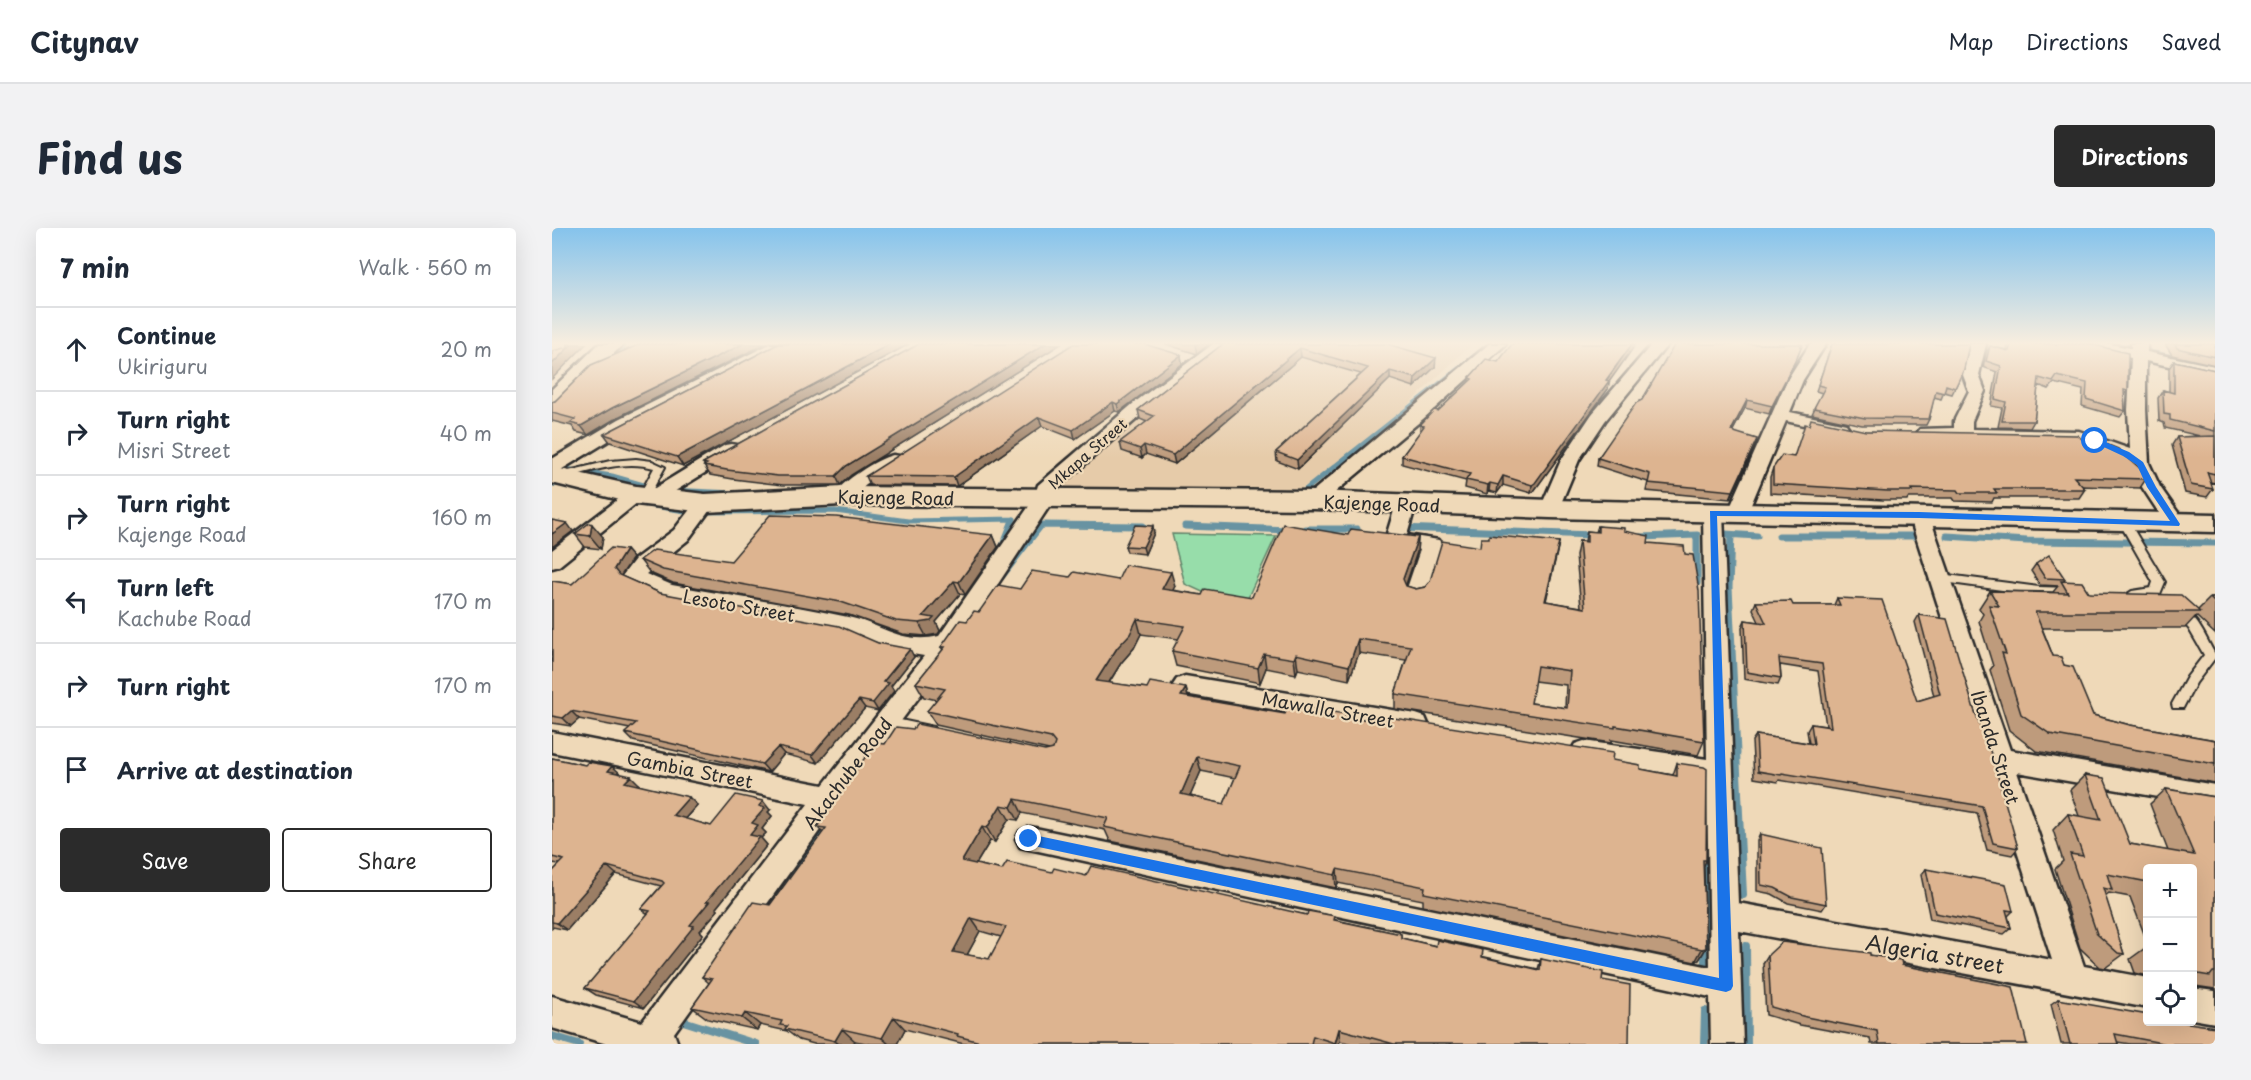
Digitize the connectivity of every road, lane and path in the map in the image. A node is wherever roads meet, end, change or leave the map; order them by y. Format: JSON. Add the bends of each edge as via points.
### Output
{"nodes":[{"id":1,"x":573,"y":382,"type":"edge"},
{"id":2,"x":706,"y":382,"type":"edge"},
{"id":3,"x":1174,"y":382,"type":"edge"},
{"id":4,"x":1455,"y":382,"type":"edge"},
{"id":5,"x":1628,"y":382,"type":"edge"},
{"id":6,"x":1794,"y":382,"type":"edge"},
{"id":7,"x":1974,"y":382,"type":"edge"},
{"id":8,"x":2138,"y":382,"type":"edge"},
{"id":9,"x":552,"y":403,"type":"edge"},
{"id":10,"x":1780,"y":415,"type":"junction"},
{"id":11,"x":1862,"y":432,"type":"edge"},
{"id":12,"x":1963,"y":432,"type":"junction"},
{"id":13,"x":1912,"y":433,"type":"edge"},
{"id":14,"x":742,"y":443,"type":"edge"},
{"id":15,"x":908,"y":451,"type":"edge"},
{"id":16,"x":2140,"y":464,"type":"junction"},
{"id":17,"x":554,"y":473,"type":"edge"},
{"id":18,"x":644,"y":496,"type":"junction"},
{"id":19,"x":842,"y":496,"type":"junction"},
{"id":20,"x":1044,"y":499,"type":"junction"},
{"id":21,"x":1314,"y":500,"type":"junction"},
{"id":22,"x":705,"y":503,"type":"junction"},
{"id":23,"x":1406,"y":504,"type":"junction"},
{"id":24,"x":1550,"y":509,"type":"junction"},
{"id":25,"x":1725,"y":513,"type":"junction"},
{"id":26,"x":1919,"y":515,"type":"junction"},
{"id":27,"x":2124,"y":522,"type":"junction"},
{"id":28,"x":2215,"y":523,"type":"edge"},
{"id":29,"x":2176,"y":524,"type":"junction"},
{"id":30,"x":552,"y":561,"type":"edge"},
{"id":31,"x":1940,"y":578,"type":"junction"},
{"id":32,"x":2084,"y":593,"type":"edge"},
{"id":33,"x":1416,"y":594,"type":"edge"},
{"id":34,"x":2117,"y":595,"type":"edge"},
{"id":35,"x":2163,"y":598,"type":"junction"},
{"id":36,"x":947,"y":643,"type":"junction"},
{"id":37,"x":1185,"y":685,"type":"edge"},
{"id":38,"x":2178,"y":704,"type":"dead end"},
{"id":39,"x":886,"y":722,"type":"junction"},
{"id":40,"x":1437,"y":727,"type":"edge"},
{"id":41,"x":941,"y":734,"type":"edge"},
{"id":42,"x":552,"y":742,"type":"edge"},
{"id":43,"x":1560,"y":747,"type":"edge"},
{"id":44,"x":2000,"y":759,"type":"junction"},
{"id":45,"x":1719,"y":771,"type":"junction"},
{"id":46,"x":2215,"y":796,"type":"edge"},
{"id":47,"x":829,"y":797,"type":"junction"},
{"id":48,"x":1029,"y":839,"type":"dead end"},
{"id":49,"x":1723,"y":914,"type":"junction"},
{"id":50,"x":2073,"y":978,"type":"junction"},
{"id":51,"x":1726,"y":986,"type":"junction"},
{"id":52,"x":2143,"y":992,"type":"edge"},
{"id":53,"x":2197,"y":1003,"type":"edge"},
{"id":54,"x":2215,"y":1007,"type":"edge"},
{"id":55,"x":552,"y":1012,"type":"edge"},
{"id":56,"x":652,"y":1042,"type":"edge"},
{"id":57,"x":1727,"y":1044,"type":"edge"}],
"edges":[{"from":1,"to":9,"type":"street"},
{"from":2,"to":17,"type":"street","via":[[625,423]]},
{"from":3,"to":20,"type":"street","name":"Mkapa Street","via":[[1045,489]]},
{"from":4,"to":21,"type":"street"},
{"from":5,"to":24,"type":"street","via":[[1570,460]]},
{"from":6,"to":10,"type":"street"},
{"from":7,"to":12,"type":"street","via":[[1977,391],[1963,421]]},
{"from":8,"to":16,"type":"street"},
{"from":10,"to":11,"type":"street"},
{"from":10,"to":25,"type":"street"},
{"from":12,"to":13,"type":"street"},
{"from":12,"to":16,"type":"street","via":[[2079,436],[2126,454]]},
{"from":14,"to":18,"type":"street"},
{"from":15,"to":19,"type":"street"},
{"from":16,"to":29,"type":"street"},
{"from":17,"to":18,"type":"street","name":"Kajenge Road"},
{"from":18,"to":22,"type":"street","name":"Kajenge Road"},
{"from":18,"to":30,"type":"street"},
{"from":19,"to":20,"type":"street","name":"Kajenge Road"},
{"from":19,"to":22,"type":"street","name":"Kajenge Road"},
{"from":20,"to":21,"type":"street","name":"Kajenge Road"},
{"from":20,"to":36,"type":"street","name":"Akachube Road"},
{"from":21,"to":23,"type":"street","name":"Kajenge Road"},
{"from":22,"to":36,"type":"street","name":"Lesoto Street","via":[[681,535],[642,564],[633,576],[668,592],[849,625],[892,643],[925,648]]},
{"from":23,"to":24,"type":"street","name":"Kajenge Road"},
{"from":23,"to":33,"type":"street","via":[[1395,540],[1432,545]]},
{"from":24,"to":25,"type":"street","name":"Kajenge Road"},
{"from":25,"to":26,"type":"street","name":"Kajenge Road"},
{"from":25,"to":45,"type":"street"},
{"from":26,"to":27,"type":"street","name":"Kajenge Road"},
{"from":26,"to":31,"type":"street","name":"Ibanda Street"},
{"from":27,"to":29,"type":"street","name":"Kajenge Road"},
{"from":27,"to":35,"type":"lane","via":[[2159,582]]},
{"from":28,"to":29,"type":"street","name":"Kajenge Road"},
{"from":31,"to":32,"type":"lane"},
{"from":31,"to":44,"type":"street","name":"Ibanda Street"},
{"from":34,"to":35,"type":"lane"},
{"from":35,"to":38,"type":"lane","via":[[2193,626],[2210,656]]},
{"from":36,"to":39,"type":"street","name":"Akachube Road"},
{"from":37,"to":40,"type":"street","name":"Mawalla Street"},
{"from":39,"to":41,"type":"lane"},
{"from":39,"to":47,"type":"street","name":"Akachube Road"},
{"from":42,"to":47,"type":"street","name":"Gambia Street"},
{"from":43,"to":45,"type":"street"},
{"from":44,"to":46,"type":"street"},
{"from":44,"to":50,"type":"street","name":"Ibanda Street"},
{"from":45,"to":49,"type":"street"},
{"from":47,"to":56,"type":"street","name":"Akachube Road"},
{"from":48,"to":51,"type":"street"},
{"from":49,"to":50,"type":"street","name":"Algeria street"},
{"from":49,"to":51,"type":"street"},
{"from":50,"to":52,"type":"street","name":"Algeria street"},
{"from":51,"to":57,"type":"street"},
{"from":53,"to":54,"type":"street"},
{"from":55,"to":56,"type":"street"}]}
